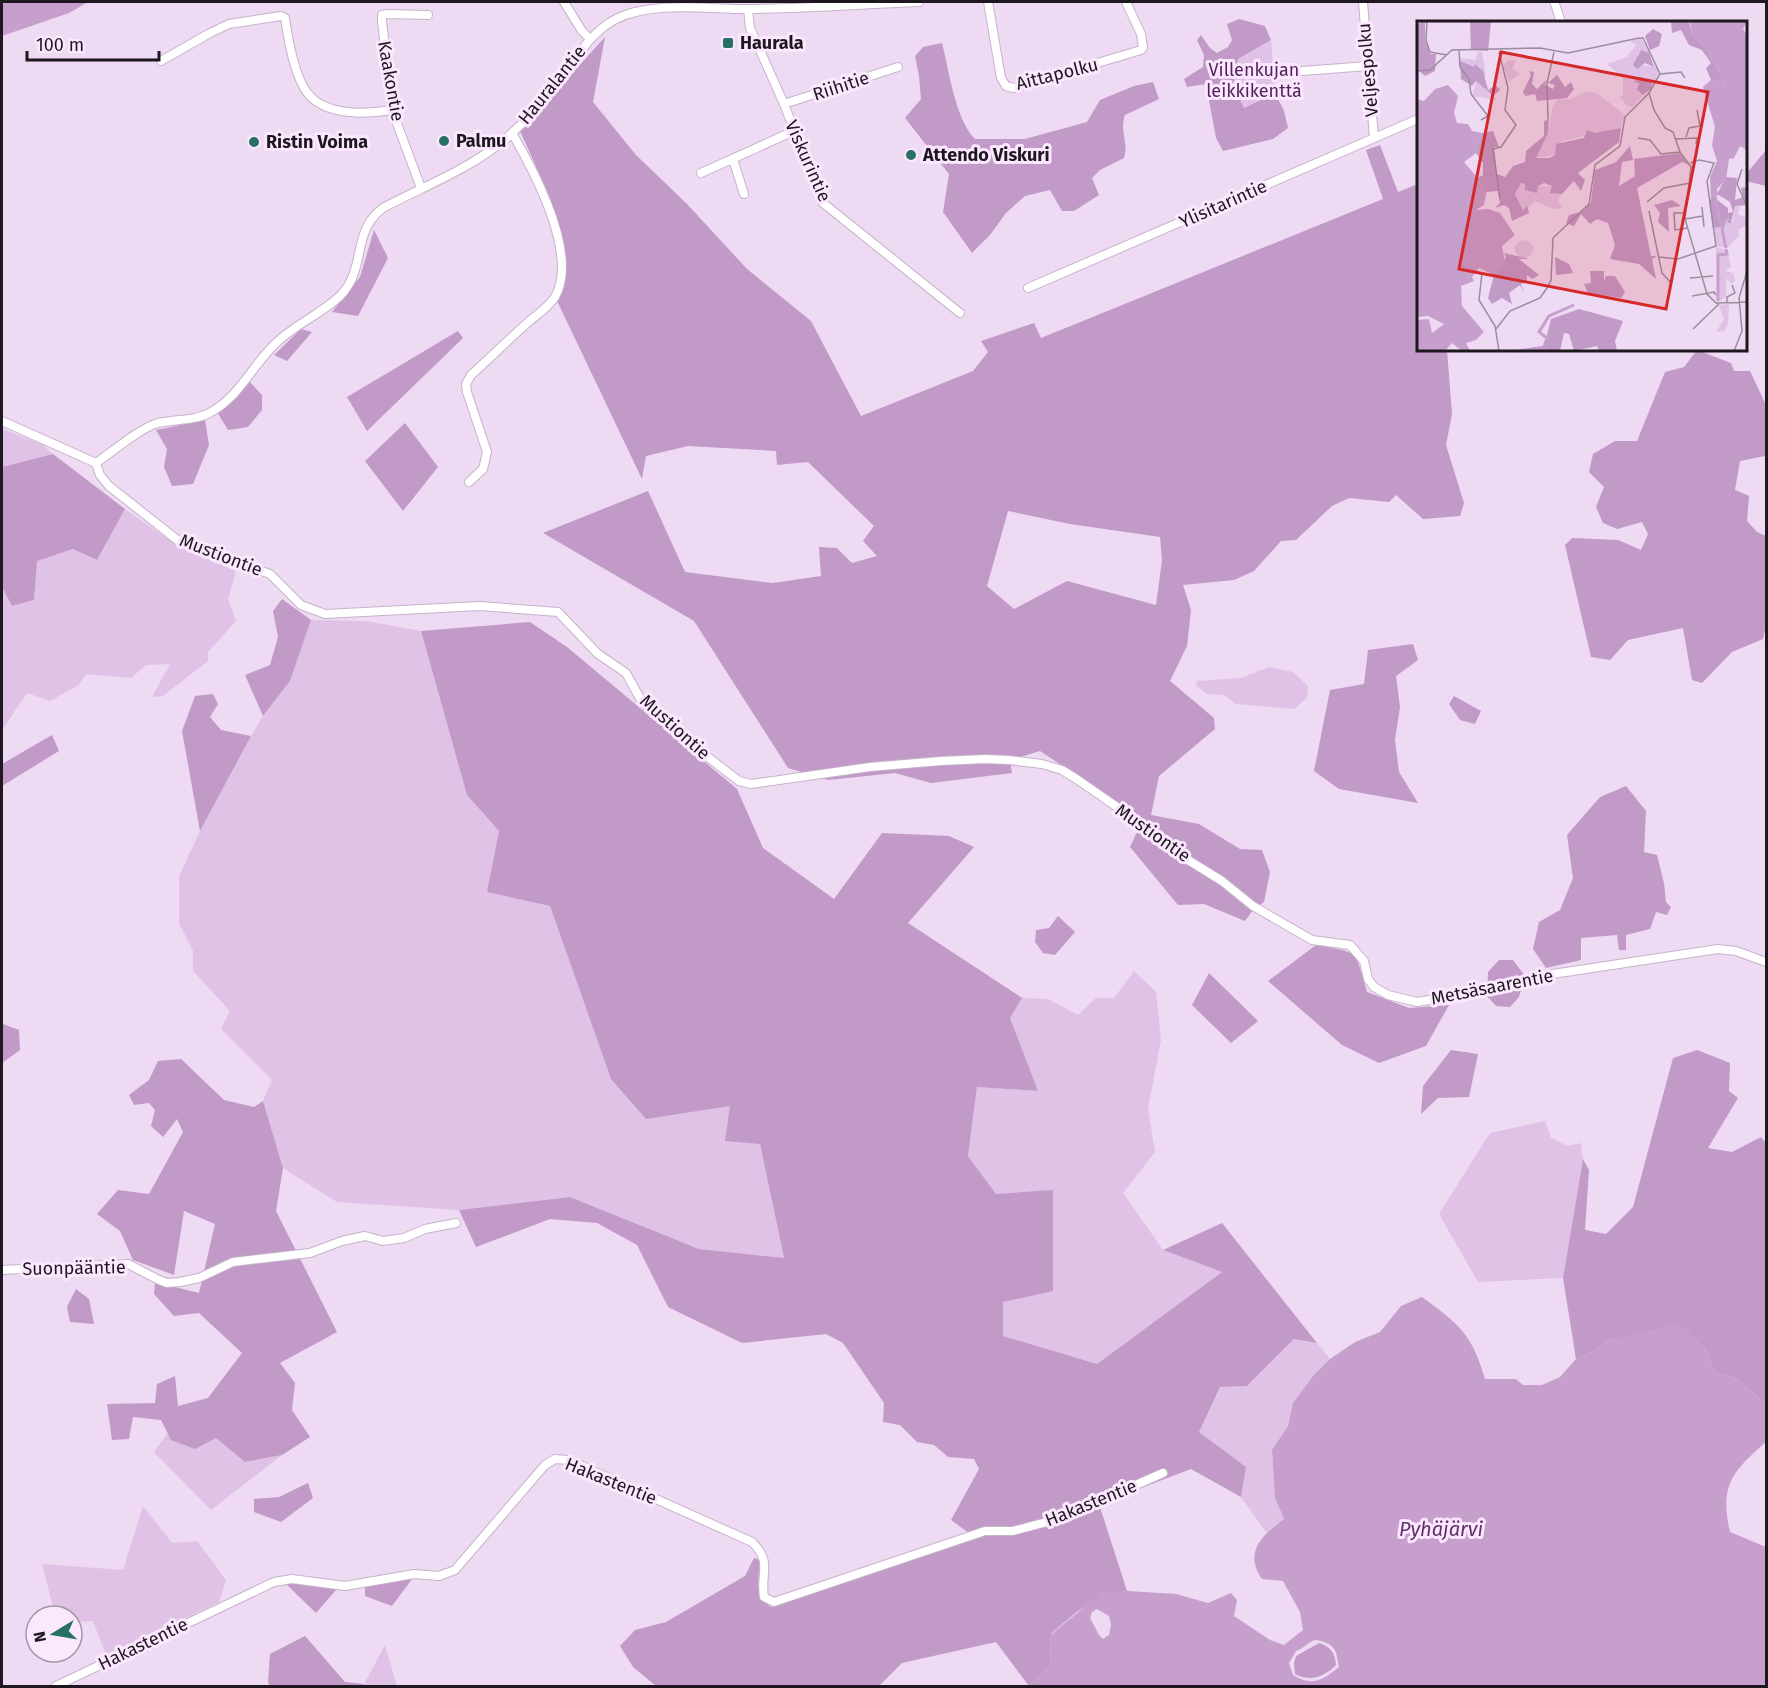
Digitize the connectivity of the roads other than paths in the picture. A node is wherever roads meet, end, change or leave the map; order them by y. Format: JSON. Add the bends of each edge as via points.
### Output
{"nodes":[{"id":1,"x":564,"y":2,"type":"edge"},
{"id":2,"x":919,"y":2,"type":"edge"},
{"id":3,"x":988,"y":2,"type":"edge"},
{"id":4,"x":1126,"y":2,"type":"edge"},
{"id":5,"x":1363,"y":2,"type":"edge"},
{"id":6,"x":1555,"y":4,"type":"dead end"},
{"id":7,"x":742,"y":7,"type":"edge"},
{"id":8,"x":428,"y":15,"type":"dead end"},
{"id":9,"x":1561,"y":21,"type":"edge"},
{"id":10,"x":590,"y":39,"type":"junction"},
{"id":11,"x":161,"y":61,"type":"dead end"},
{"id":12,"x":1368,"y":66,"type":"junction"},
{"id":13,"x":898,"y":67,"type":"dead end"},
{"id":14,"x":1276,"y":73,"type":"dead end"},
{"id":15,"x":784,"y":104,"type":"junction"},
{"id":16,"x":392,"y":110,"type":"junction"},
{"id":17,"x":1417,"y":120,"type":"edge"},
{"id":18,"x":794,"y":131,"type":"junction"},
{"id":19,"x":512,"y":133,"type":"junction"},
{"id":20,"x":1374,"y":138,"type":"junction"},
{"id":21,"x":733,"y":159,"type":"junction"},
{"id":22,"x":700,"y":173,"type":"dead end"},
{"id":23,"x":421,"y":188,"type":"junction"},
{"id":24,"x":744,"y":195,"type":"dead end"},
{"id":25,"x":1028,"y":288,"type":"dead end"},
{"id":26,"x":960,"y":312,"type":"dead end"},
{"id":27,"x":2,"y":421,"type":"edge"},
{"id":28,"x":96,"y":463,"type":"junction"},
{"id":29,"x":469,"y":482,"type":"dead end"},
{"id":30,"x":1253,"y":906,"type":"joint"},
{"id":31,"x":1767,"y":962,"type":"edge"},
{"id":32,"x":456,"y":1223,"type":"dead end"},
{"id":33,"x":2,"y":1270,"type":"edge"},
{"id":34,"x":1163,"y":1473,"type":"dead end"},
{"id":35,"x":56,"y":1686,"type":"edge"}],
"edges":[{"from":1,"to":10,"type":"street"},
{"from":2,"to":7,"type":"street","name":"Hauralantie"},
{"from":3,"to":4,"type":"street","name":"Aittapolku","via":[[1001,78],[1006,86],[1014,88],[1141,50],[1141,34]]},
{"from":5,"to":12,"type":"street","name":"Veljespolku"},
{"from":6,"to":9,"type":"street"},
{"from":7,"to":10,"type":"street","name":"Hauralantie","via":[[630,13],[613,20]]},
{"from":7,"to":15,"type":"street","name":"Viskurintie"},
{"from":8,"to":16,"type":"street","name":"Kaakontie","via":[[382,15]]},
{"from":10,"to":19,"type":"street","name":"Hauralantie","via":[[560,81]]},
{"from":11,"to":16,"type":"street","via":[[229,24],[281,16],[285,18],[291,56],[311,97],[329,108],[352,113]]},
{"from":12,"to":14,"type":"street"},
{"from":12,"to":20,"type":"street","name":"Veljespolku"},
{"from":13,"to":15,"type":"street","name":"Riihitie"},
{"from":15,"to":18,"type":"street","name":"Viskurintie"},
{"from":16,"to":23,"type":"street","name":"Kaakontie"},
{"from":17,"to":20,"type":"street","name":"Ylisitarintie"},
{"from":18,"to":21,"type":"street"},
{"from":18,"to":26,"type":"street","name":"Viskurintie","via":[[823,203]]},
{"from":19,"to":23,"type":"street","name":"Hauralantie","via":[[460,170]]},
{"from":19,"to":29,"type":"street","via":[[551,213],[562,278],[547,308],[471,375],[466,384],[487,452],[483,469]]},
{"from":20,"to":25,"type":"street","name":"Ylisitarintie"},
{"from":21,"to":22,"type":"street"},
{"from":21,"to":24,"type":"street"},
{"from":23,"to":28,"type":"street","name":"Hauralantie","via":[[372,215],[347,287],[325,309],[275,344],[226,402],[204,416],[156,424]]},
{"from":27,"to":28,"type":"street"},
{"from":28,"to":30,"type":"street","name":"Mustiontie","via":[[99,475],[109,486],[180,542],[270,574],[301,605],[325,614],[480,606],[558,612],[598,654],[626,673],[642,702],[739,781],[751,784],[941,761],[997,759],[1042,764],[1078,780]]},
{"from":30,"to":31,"type":"street","name":"Metsäsaarentie","via":[[1312,940],[1350,945],[1364,961],[1374,987],[1417,1002],[1515,986],[1546,975],[1718,949]]},
{"from":32,"to":33,"type":"street","name":"Suonpääntie","via":[[404,1238],[382,1240],[365,1236],[310,1253],[233,1262],[180,1282],[167,1283],[128,1264]]},
{"from":34,"to":35,"type":"street","name":"Hakastentie","via":[[1058,1519],[1013,1531],[985,1531],[774,1602],[764,1597],[765,1564],[762,1552],[752,1542],[569,1460],[555,1459],[545,1465],[455,1570],[439,1576],[414,1574],[345,1586],[292,1580],[274,1582]]}]}
